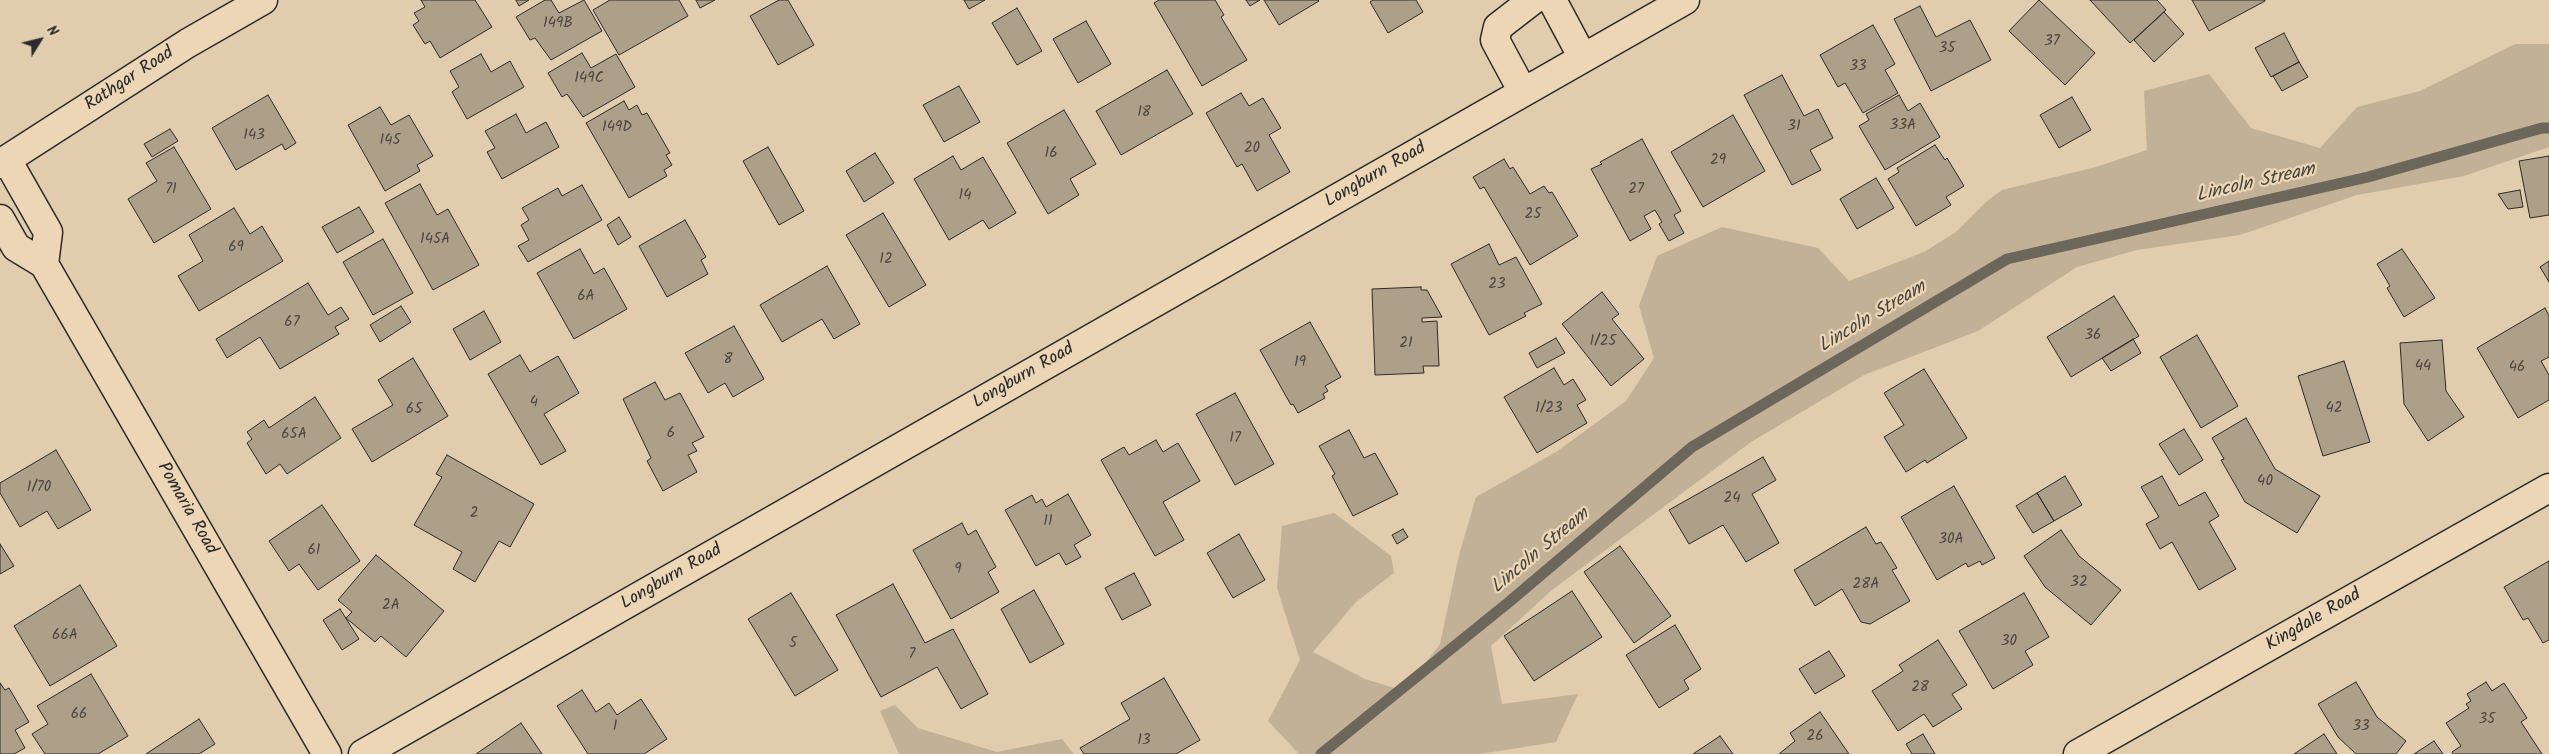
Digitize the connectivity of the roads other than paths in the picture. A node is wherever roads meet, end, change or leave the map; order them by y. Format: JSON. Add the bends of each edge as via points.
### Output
{"nodes":[{"id":1,"x":263,"y":0,"type":"edge"},
{"id":2,"x":1533,"y":0,"type":"edge"},
{"id":3,"x":1552,"y":0,"type":"edge"},
{"id":4,"x":1685,"y":0,"type":"edge"},
{"id":5,"x":1583,"y":58,"type":"junction"},
{"id":6,"x":1523,"y":92,"type":"junction"},
{"id":7,"x":4,"y":162,"type":"edge"},
{"id":8,"x":0,"y":220,"type":"edge"},
{"id":9,"x":44,"y":264,"type":"junction"},
{"id":10,"x":2549,"y":488,"type":"edge"},
{"id":11,"x":327,"y":754,"type":"edge"},
{"id":12,"x":363,"y":754,"type":"edge"},
{"id":13,"x":2078,"y":754,"type":"edge"}],
"edges":[{"from":1,"to":7,"type":"street","name":"Rathgar Road","via":[[188,43]]},
{"from":2,"to":6,"type":"street","via":[[1498,27],[1495,40]]},
{"from":3,"to":5,"type":"street"},
{"from":4,"to":5,"type":"street","name":"Longburn Road"},
{"from":5,"to":6,"type":"street","name":"Longburn Road"},
{"from":6,"to":12,"type":"street","name":"Longburn Road"},
{"from":7,"to":9,"type":"street","via":[[48,232]]},
{"from":8,"to":9,"type":"street","name":"Pomaria Road","via":[[16,246]]},
{"from":9,"to":11,"type":"street","name":"Pomaria Road"},
{"from":10,"to":13,"type":"street","name":"Kingdale Road"}]}
